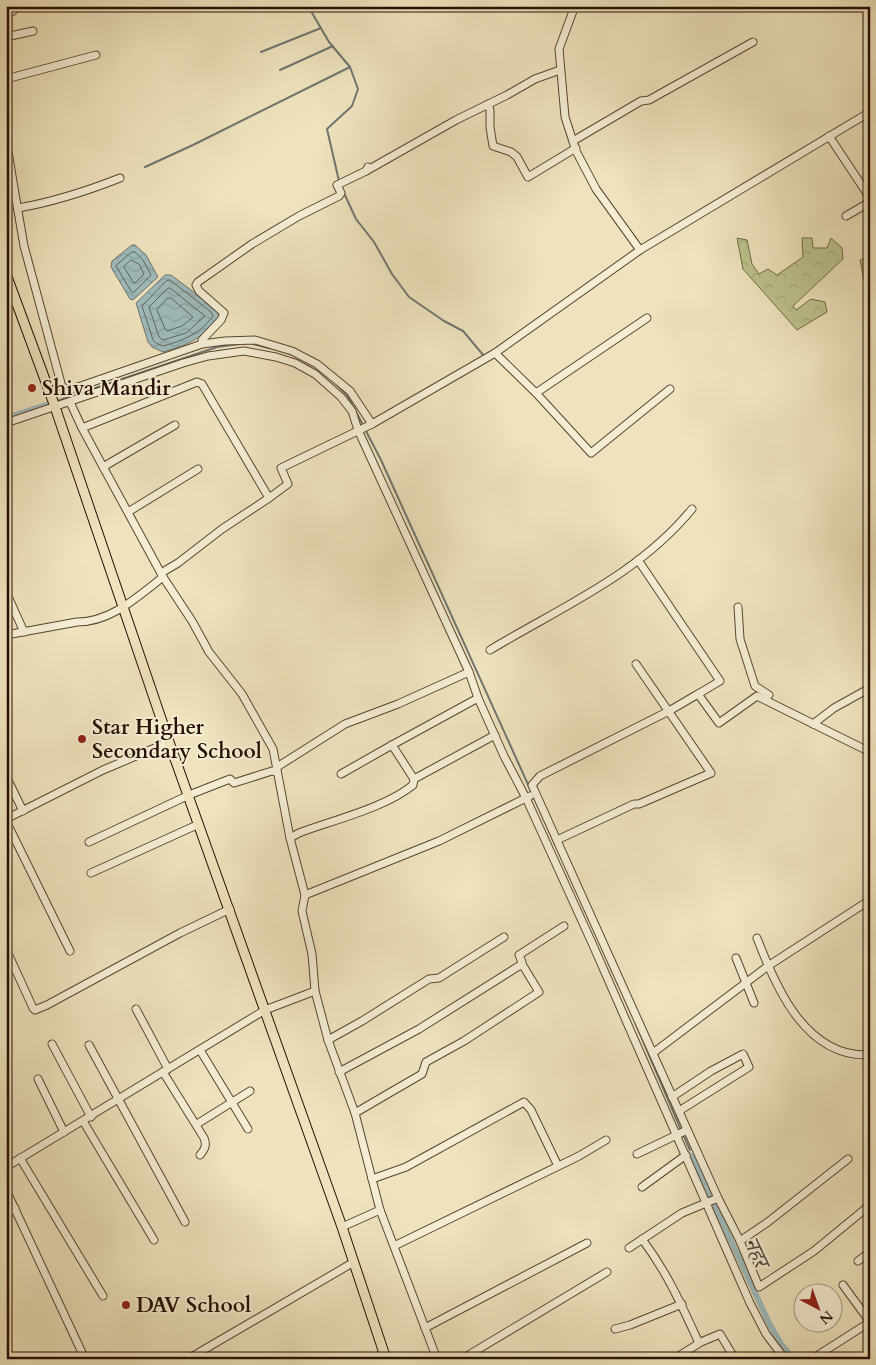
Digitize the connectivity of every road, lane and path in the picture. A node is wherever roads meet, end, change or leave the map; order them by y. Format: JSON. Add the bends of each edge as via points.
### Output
{"nodes":[{"id":1,"x":12,"y":6,"type":"edge"},
{"id":2,"x":573,"y":11,"type":"dead end"},
{"id":3,"x":6,"y":14,"type":"edge"},
{"id":4,"x":34,"y":31,"type":"dead end"},
{"id":5,"x":6,"y":37,"type":"edge"},
{"id":6,"x":752,"y":42,"type":"dead end"},
{"id":7,"x":96,"y":55,"type":"dead end"},
{"id":8,"x":560,"y":70,"type":"junction"},
{"id":9,"x":6,"y":79,"type":"edge"},
{"id":10,"x":488,"y":104,"type":"junction"},
{"id":11,"x":870,"y":112,"type":"edge"},
{"id":12,"x":829,"y":136,"type":"junction"},
{"id":13,"x":6,"y":140,"type":"edge"},
{"id":14,"x":574,"y":145,"type":"junction"},
{"id":15,"x":120,"y":178,"type":"dead end"},
{"id":16,"x":14,"y":188,"type":"junction"},
{"id":17,"x":6,"y":193,"type":"edge"},
{"id":18,"x":870,"y":198,"type":"edge"},
{"id":19,"x":870,"y":202,"type":"edge"},
{"id":20,"x":18,"y":208,"type":"junction"},
{"id":21,"x":846,"y":216,"type":"dead end"},
{"id":22,"x":640,"y":250,"type":"junction"},
{"id":23,"x":6,"y":274,"type":"edge"},
{"id":24,"x":10,"y":295,"type":"edge"},
{"id":25,"x":647,"y":318,"type":"dead end"},
{"id":26,"x":202,"y":344,"type":"junction"},
{"id":27,"x":495,"y":353,"type":"junction"},
{"id":28,"x":670,"y":389,"type":"dead end"},
{"id":29,"x":536,"y":393,"type":"junction"},
{"id":30,"x":70,"y":402,"type":"junction"},
{"id":31,"x":55,"y":408,"type":"junction"},
{"id":32,"x":6,"y":423,"type":"edge"},
{"id":33,"x":372,"y":424,"type":"junction"},
{"id":34,"x":174,"y":425,"type":"dead end"},
{"id":35,"x":82,"y":428,"type":"junction"},
{"id":36,"x":358,"y":430,"type":"junction"},
{"id":37,"x":103,"y":467,"type":"junction"},
{"id":38,"x":198,"y":470,"type":"dead end"},
{"id":39,"x":269,"y":498,"type":"junction"},
{"id":40,"x":692,"y":509,"type":"dead end"},
{"id":41,"x":128,"y":512,"type":"junction"},
{"id":42,"x":638,"y":560,"type":"junction"},
{"id":43,"x":162,"y":575,"type":"junction"},
{"id":44,"x":6,"y":592,"type":"edge"},
{"id":45,"x":122,"y":608,"type":"junction"},
{"id":46,"x":738,"y":608,"type":"dead end"},
{"id":47,"x":24,"y":632,"type":"junction"},
{"id":48,"x":6,"y":635,"type":"edge"},
{"id":49,"x":490,"y":650,"type":"dead end"},
{"id":50,"x":636,"y":664,"type":"dead end"},
{"id":51,"x":469,"y":672,"type":"junction"},
{"id":52,"x":870,"y":688,"type":"edge"},
{"id":53,"x":698,"y":694,"type":"junction"},
{"id":54,"x":769,"y":696,"type":"dead end"},
{"id":55,"x":478,"y":698,"type":"junction"},
{"id":56,"x":669,"y":711,"type":"junction"},
{"id":57,"x":813,"y":724,"type":"junction"},
{"id":58,"x":495,"y":735,"type":"junction"},
{"id":59,"x":169,"y":742,"type":"junction"},
{"id":60,"x":392,"y":745,"type":"junction"},
{"id":61,"x":870,"y":752,"type":"edge"},
{"id":62,"x":277,"y":770,"type":"junction"},
{"id":63,"x":341,"y":774,"type":"dead end"},
{"id":64,"x":6,"y":776,"type":"edge"},
{"id":65,"x":414,"y":779,"type":"junction"},
{"id":66,"x":189,"y":795,"type":"junction"},
{"id":67,"x":530,"y":796,"type":"junction"},
{"id":68,"x":22,"y":811,"type":"junction"},
{"id":69,"x":6,"y":820,"type":"edge"},
{"id":70,"x":199,"y":824,"type":"junction"},
{"id":71,"x":290,"y":838,"type":"junction"},
{"id":72,"x":557,"y":840,"type":"junction"},
{"id":73,"x":89,"y":842,"type":"dead end"},
{"id":74,"x":91,"y":873,"type":"dead end"},
{"id":75,"x":305,"y":895,"type":"junction"},
{"id":76,"x":870,"y":900,"type":"edge"},
{"id":77,"x":230,"y":909,"type":"junction"},
{"id":78,"x":564,"y":926,"type":"dead end"},
{"id":79,"x":504,"y":937,"type":"dead end"},
{"id":80,"x":757,"y":938,"type":"dead end"},
{"id":81,"x":6,"y":949,"type":"edge"},
{"id":82,"x":70,"y":951,"type":"dead end"},
{"id":83,"x":736,"y":958,"type":"dead end"},
{"id":84,"x":522,"y":962,"type":"dead end"},
{"id":85,"x":768,"y":966,"type":"junction"},
{"id":86,"x":746,"y":982,"type":"junction"},
{"id":87,"x":316,"y":991,"type":"junction"},
{"id":88,"x":754,"y":1003,"type":"dead end"},
{"id":89,"x":136,"y":1009,"type":"dead end"},
{"id":90,"x":265,"y":1010,"type":"junction"},
{"id":91,"x":328,"y":1040,"type":"junction"},
{"id":92,"x":52,"y":1044,"type":"dead end"},
{"id":93,"x":89,"y":1045,"type":"dead end"},
{"id":94,"x":200,"y":1050,"type":"junction"},
{"id":95,"x":653,"y":1053,"type":"junction"},
{"id":96,"x":870,"y":1055,"type":"edge"},
{"id":97,"x":165,"y":1070,"type":"junction"},
{"id":98,"x":339,"y":1072,"type":"junction"},
{"id":99,"x":38,"y":1079,"type":"dead end"},
{"id":100,"x":250,"y":1091,"type":"dead end"},
{"id":101,"x":672,"y":1097,"type":"junction"},
{"id":102,"x":119,"y":1099,"type":"junction"},
{"id":103,"x":232,"y":1103,"type":"junction"},
{"id":104,"x":679,"y":1111,"type":"junction"},
{"id":105,"x":356,"y":1113,"type":"junction"},
{"id":106,"x":91,"y":1116,"type":"junction"},
{"id":107,"x":83,"y":1121,"type":"junction"},
{"id":108,"x":197,"y":1124,"type":"junction"},
{"id":109,"x":248,"y":1129,"type":"dead end"},
{"id":110,"x":687,"y":1130,"type":"junction"},
{"id":111,"x":64,"y":1132,"type":"junction"},
{"id":112,"x":677,"y":1136,"type":"junction"},
{"id":113,"x":606,"y":1140,"type":"dead end"},
{"id":114,"x":637,"y":1154,"type":"dead end"},
{"id":115,"x":200,"y":1155,"type":"dead end"},
{"id":116,"x":686,"y":1155,"type":"junction"},
{"id":117,"x":20,"y":1158,"type":"junction"},
{"id":118,"x":848,"y":1159,"type":"dead end"},
{"id":119,"x":558,"y":1166,"type":"junction"},
{"id":120,"x":6,"y":1167,"type":"edge"},
{"id":121,"x":372,"y":1179,"type":"junction"},
{"id":122,"x":642,"y":1187,"type":"dead end"},
{"id":123,"x":6,"y":1190,"type":"edge"},
{"id":124,"x":718,"y":1198,"type":"junction"},
{"id":125,"x":706,"y":1202,"type":"junction"},
{"id":126,"x":15,"y":1208,"type":"junction"},
{"id":127,"x":869,"y":1208,"type":"edge"},
{"id":128,"x":380,"y":1210,"type":"junction"},
{"id":129,"x":6,"y":1213,"type":"edge"},
{"id":130,"x":186,"y":1222,"type":"dead end"},
{"id":131,"x":342,"y":1227,"type":"junction"},
{"id":132,"x":642,"y":1239,"type":"junction"},
{"id":133,"x":154,"y":1240,"type":"dead end"},
{"id":134,"x":740,"y":1241,"type":"junction"},
{"id":135,"x":587,"y":1243,"type":"dead end"},
{"id":136,"x":394,"y":1246,"type":"junction"},
{"id":137,"x":629,"y":1248,"type":"dead end"},
{"id":138,"x":870,"y":1252,"type":"edge"},
{"id":139,"x":858,"y":1261,"type":"dead end"},
{"id":140,"x":354,"y":1262,"type":"junction"},
{"id":141,"x":607,"y":1272,"type":"dead end"},
{"id":142,"x":844,"y":1286,"type":"edge"},
{"id":143,"x":102,"y":1296,"type":"dead end"},
{"id":144,"x":682,"y":1304,"type":"junction"},
{"id":145,"x":870,"y":1322,"type":"edge"},
{"id":146,"x":425,"y":1328,"type":"junction"},
{"id":147,"x":615,"y":1328,"type":"dead end"},
{"id":148,"x":699,"y":1343,"type":"junction"},
{"id":149,"x":385,"y":1356,"type":"edge"},
{"id":150,"x":85,"y":1359,"type":"edge"},
{"id":151,"x":188,"y":1359,"type":"edge"},
{"id":152,"x":372,"y":1359,"type":"edge"},
{"id":153,"x":437,"y":1359,"type":"edge"},
{"id":154,"x":462,"y":1359,"type":"edge"},
{"id":155,"x":674,"y":1359,"type":"edge"},
{"id":156,"x":735,"y":1359,"type":"edge"},
{"id":157,"x":785,"y":1359,"type":"edge"},
{"id":158,"x":812,"y":1359,"type":"edge"}],
"edges":[{"from":1,"to":3,"type":"street","via":[[13,11]]},
{"from":2,"to":8,"type":"street","via":[[558,49]]},
{"from":4,"to":5,"type":"street"},
{"from":6,"to":14,"type":"street","via":[[649,100],[641,101]]},
{"from":7,"to":9,"type":"street"},
{"from":8,"to":10,"type":"street","via":[[535,79]]},
{"from":8,"to":14,"type":"street","via":[[565,117]]},
{"from":10,"to":14,"type":"street","via":[[494,146],[517,157],[528,177]]},
{"from":10,"to":26,"type":"street","via":[[337,185],[341,193],[339,196],[252,244],[198,282],[199,290],[224,313]]},
{"from":11,"to":12,"type":"street"},
{"from":12,"to":18,"type":"street"},
{"from":12,"to":22,"type":"street"},
{"from":13,"to":16,"type":"street"},
{"from":14,"to":22,"type":"street","via":[[596,189]]},
{"from":15,"to":20,"type":"street","via":[[44,203]]},
{"from":16,"to":17,"type":"street"},
{"from":16,"to":20,"type":"street"},
{"from":19,"to":21,"type":"street"},
{"from":20,"to":26,"type":"street","via":[[24,246],[62,387],[74,388]]},
{"from":22,"to":27,"type":"street"},
{"from":23,"to":24,"type":"main road"},
{"from":24,"to":31,"type":"main road"},
{"from":25,"to":29,"type":"street"},
{"from":26,"to":33,"type":"street","via":[[255,340],[305,357],[350,391]]},
{"from":27,"to":29,"type":"street"},
{"from":27,"to":33,"type":"street"},
{"from":28,"to":29,"type":"street","via":[[591,453]]},
{"from":30,"to":31,"type":"street"},
{"from":30,"to":35,"type":"street"},
{"from":30,"to":36,"type":"street","via":[[183,363],[244,350],[295,363],[315,374],[352,411]]},
{"from":31,"to":32,"type":"street"},
{"from":31,"to":45,"type":"main road"},
{"from":33,"to":36,"type":"street"},
{"from":34,"to":37,"type":"street"},
{"from":35,"to":37,"type":"street"},
{"from":35,"to":39,"type":"street","via":[[196,382],[202,384]]},
{"from":36,"to":39,"type":"street","via":[[281,468],[288,484]]},
{"from":36,"to":51,"type":"street"},
{"from":37,"to":41,"type":"street"},
{"from":38,"to":41,"type":"street"},
{"from":39,"to":43,"type":"street"},
{"from":40,"to":42,"type":"street","via":[[675,529]]},
{"from":41,"to":43,"type":"street"},
{"from":42,"to":49,"type":"street","via":[[599,588]]},
{"from":42,"to":53,"type":"street","via":[[720,681]]},
{"from":43,"to":45,"type":"street"},
{"from":43,"to":62,"type":"street","via":[[209,652],[242,694],[274,749]]},
{"from":44,"to":47,"type":"street"},
{"from":45,"to":47,"type":"street","via":[[89,622]]},
{"from":45,"to":59,"type":"main road"},
{"from":46,"to":54,"type":"street","via":[[740,639],[755,686]]},
{"from":47,"to":48,"type":"street"},
{"from":50,"to":56,"type":"street"},
{"from":51,"to":55,"type":"street"},
{"from":51,"to":62,"type":"street","via":[[345,724]]},
{"from":52,"to":57,"type":"street"},
{"from":53,"to":56,"type":"street"},
{"from":53,"to":57,"type":"street","via":[[719,723],[757,696]]},
{"from":55,"to":58,"type":"street"},
{"from":55,"to":60,"type":"street"},
{"from":56,"to":67,"type":"street","via":[[540,776],[532,785]]},
{"from":56,"to":72,"type":"street","via":[[711,772]]},
{"from":57,"to":61,"type":"street"},
{"from":58,"to":65,"type":"street"},
{"from":58,"to":67,"type":"street"},
{"from":59,"to":66,"type":"main road"},
{"from":59,"to":68,"type":"street","via":[[103,770]]},
{"from":60,"to":63,"type":"street"},
{"from":60,"to":65,"type":"street"},
{"from":62,"to":66,"type":"street","via":[[234,783],[230,779]]},
{"from":62,"to":71,"type":"street"},
{"from":64,"to":68,"type":"street"},
{"from":65,"to":71,"type":"street","via":[[413,785],[404,792]]},
{"from":66,"to":70,"type":"main road"},
{"from":66,"to":73,"type":"street"},
{"from":67,"to":72,"type":"street"},
{"from":67,"to":75,"type":"street","via":[[439,841]]},
{"from":67,"to":112,"type":"street"},
{"from":68,"to":69,"type":"street"},
{"from":69,"to":82,"type":"street"},
{"from":70,"to":74,"type":"street"},
{"from":70,"to":77,"type":"main road"},
{"from":71,"to":75,"type":"street"},
{"from":72,"to":95,"type":"street"},
{"from":75,"to":87,"type":"street","via":[[302,911]]},
{"from":76,"to":85,"type":"street"},
{"from":77,"to":81,"type":"street","via":[[35,1010]]},
{"from":77,"to":90,"type":"main road"},
{"from":78,"to":84,"type":"street","via":[[519,955]]},
{"from":79,"to":91,"type":"street","via":[[439,978],[429,978]]},
{"from":80,"to":85,"type":"street"},
{"from":83,"to":86,"type":"street"},
{"from":85,"to":86,"type":"street"},
{"from":85,"to":96,"type":"street","via":[[790,1008],[812,1034],[830,1048],[857,1056]]},
{"from":86,"to":88,"type":"street"},
{"from":86,"to":95,"type":"street"},
{"from":87,"to":90,"type":"street"},
{"from":87,"to":91,"type":"street"},
{"from":89,"to":97,"type":"street"},
{"from":90,"to":94,"type":"street"},
{"from":90,"to":131,"type":"main road"},
{"from":91,"to":98,"type":"street"},
{"from":92,"to":106,"type":"street"},
{"from":93,"to":102,"type":"street"},
{"from":94,"to":97,"type":"street"},
{"from":94,"to":103,"type":"street"},
{"from":95,"to":101,"type":"street"},
{"from":97,"to":102,"type":"street"},
{"from":97,"to":108,"type":"street"},
{"from":98,"to":105,"type":"street"},
{"from":98,"to":105,"type":"street","via":[[419,1029],[522,964],[539,992],[426,1062],[422,1074]]},
{"from":99,"to":111,"type":"street"},
{"from":100,"to":103,"type":"street"},
{"from":101,"to":104,"type":"street"},
{"from":101,"to":104,"type":"street","via":[[743,1054],[749,1067]]},
{"from":102,"to":106,"type":"street"},
{"from":102,"to":130,"type":"street"},
{"from":103,"to":108,"type":"street"},
{"from":103,"to":109,"type":"street"},
{"from":104,"to":110,"type":"street"},
{"from":105,"to":121,"type":"street"},
{"from":106,"to":107,"type":"street"},
{"from":107,"to":111,"type":"street"},
{"from":107,"to":133,"type":"street"},
{"from":108,"to":115,"type":"street","via":[[206,1144]]},
{"from":110,"to":112,"type":"street"},
{"from":110,"to":124,"type":"street"},
{"from":111,"to":117,"type":"street"},
{"from":112,"to":114,"type":"street"},
{"from":112,"to":116,"type":"street"},
{"from":113,"to":119,"type":"street"},
{"from":116,"to":122,"type":"street"},
{"from":116,"to":125,"type":"street"},
{"from":117,"to":120,"type":"street"},
{"from":117,"to":143,"type":"street"},
{"from":118,"to":134,"type":"street"},
{"from":119,"to":121,"type":"street","via":[[524,1102],[406,1167]]},
{"from":119,"to":136,"type":"street"},
{"from":121,"to":128,"type":"street"},
{"from":123,"to":126,"type":"street"},
{"from":124,"to":125,"type":"street"},
{"from":124,"to":134,"type":"street"},
{"from":125,"to":132,"type":"street"},
{"from":125,"to":157,"type":"street","via":[[766,1334]]},
{"from":126,"to":129,"type":"street"},
{"from":126,"to":150,"type":"street"},
{"from":127,"to":134,"type":"street","via":[[814,1251],[759,1287]]},
{"from":128,"to":131,"type":"street"},
{"from":128,"to":136,"type":"street"},
{"from":131,"to":140,"type":"main road"},
{"from":132,"to":137,"type":"street"},
{"from":132,"to":144,"type":"street"},
{"from":135,"to":146,"type":"street"},
{"from":136,"to":146,"type":"street"},
{"from":138,"to":139,"type":"street"},
{"from":140,"to":149,"type":"main road"},
{"from":140,"to":151,"type":"street"},
{"from":141,"to":154,"type":"street"},
{"from":142,"to":145,"type":"street"},
{"from":144,"to":147,"type":"street"},
{"from":144,"to":148,"type":"street"},
{"from":145,"to":158,"type":"street"},
{"from":146,"to":153,"type":"street"},
{"from":148,"to":155,"type":"street"},
{"from":148,"to":156,"type":"street","via":[[720,1334]]},
{"from":149,"to":152,"type":"street"}]}
